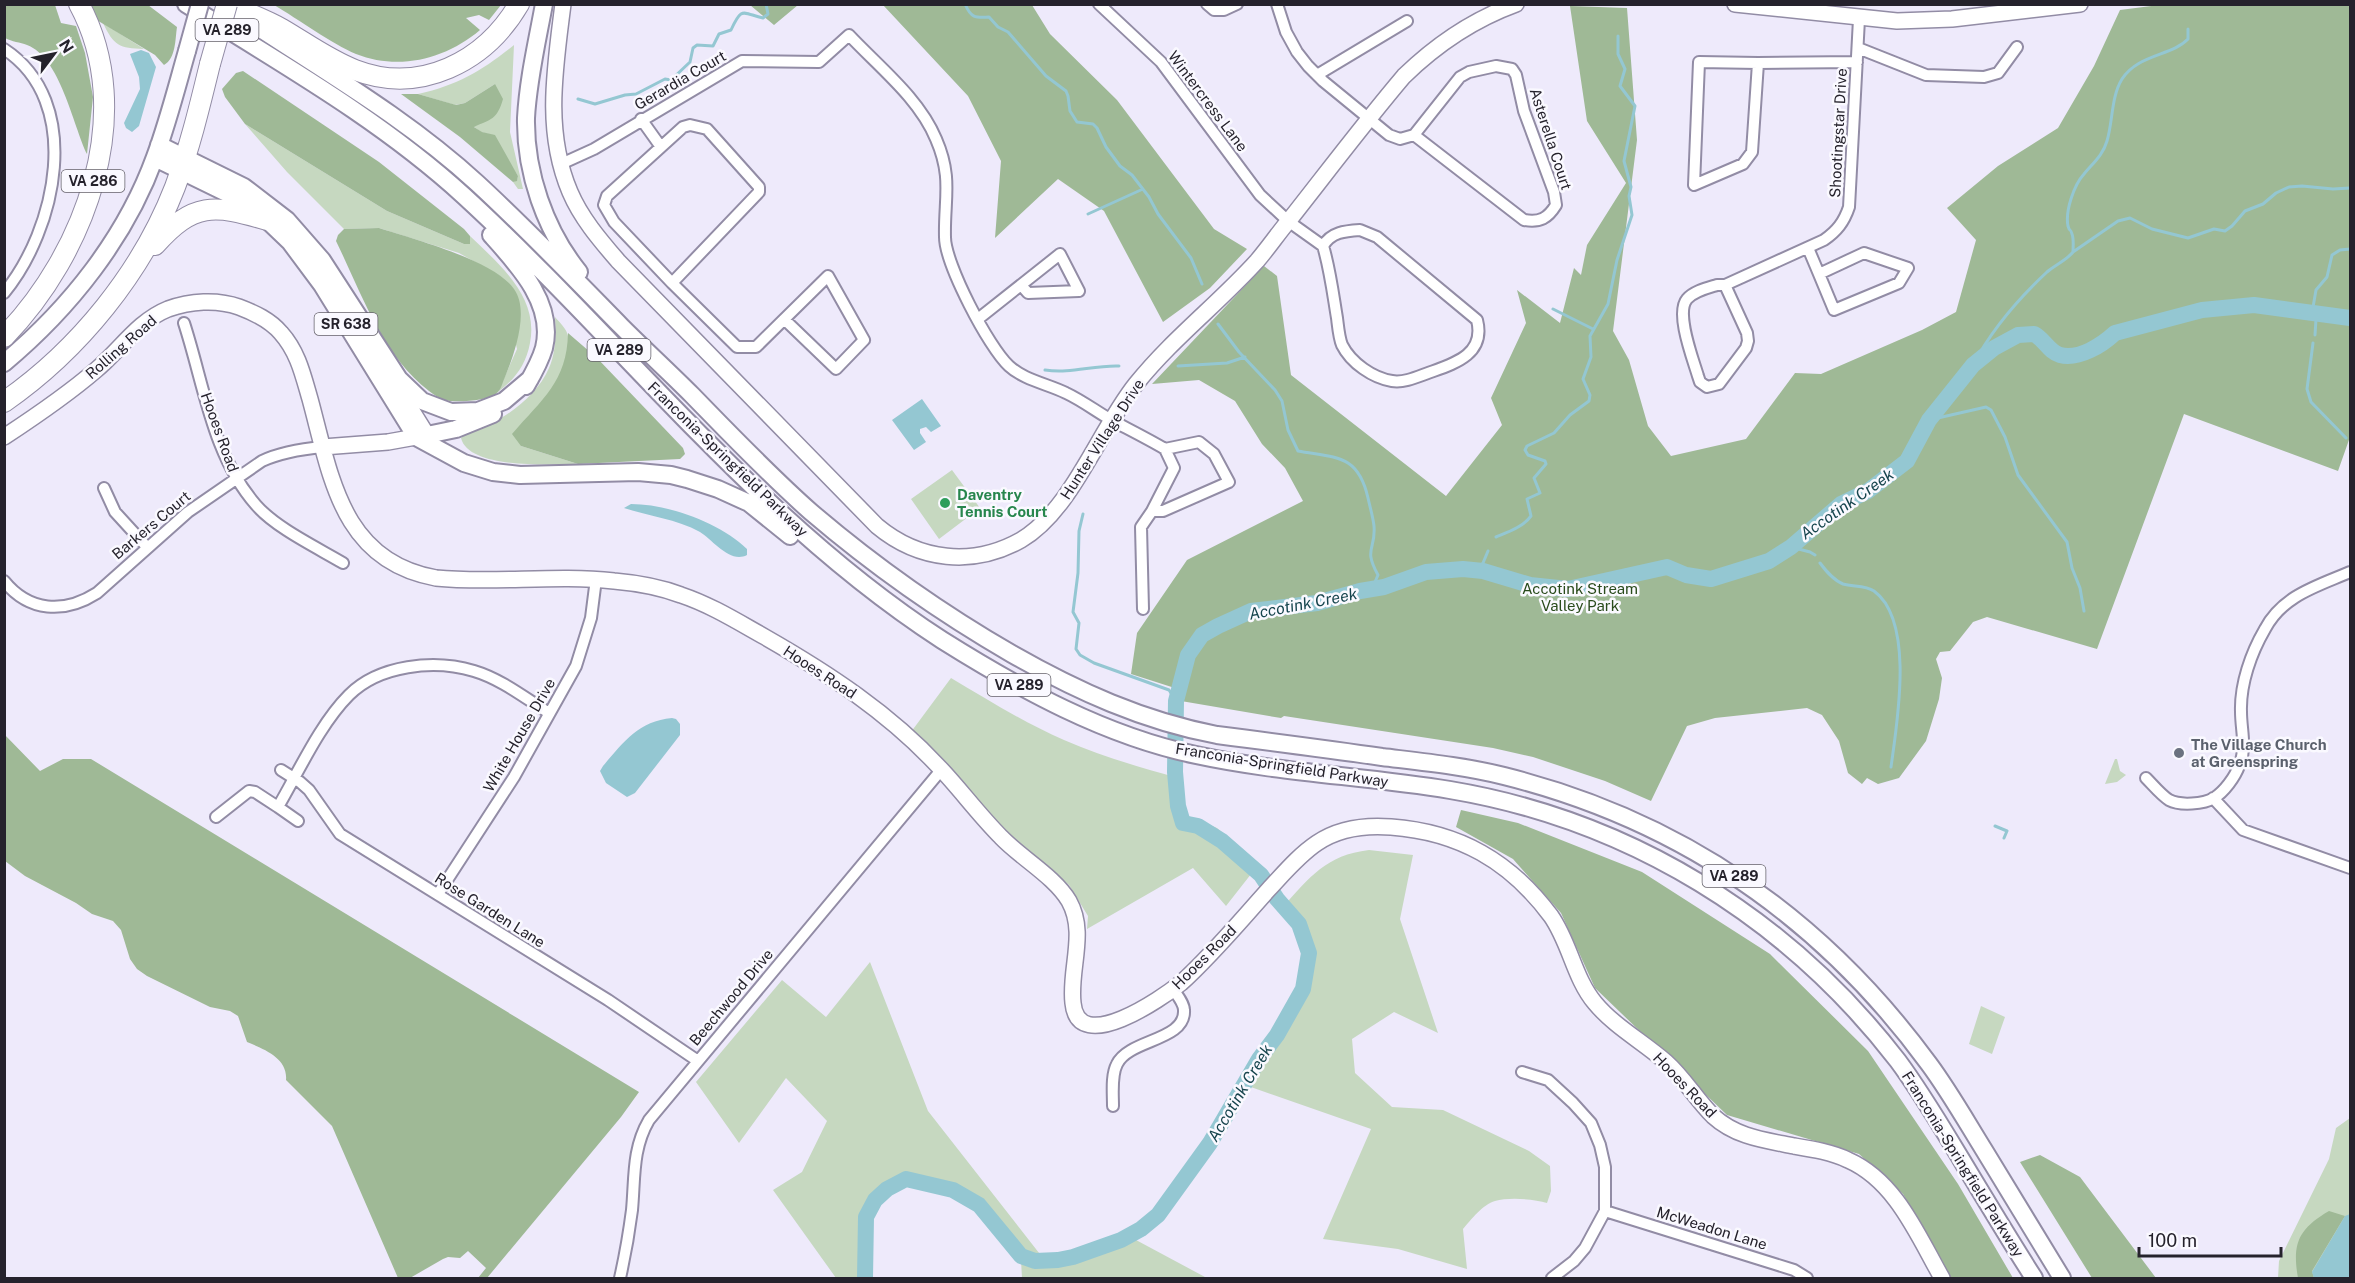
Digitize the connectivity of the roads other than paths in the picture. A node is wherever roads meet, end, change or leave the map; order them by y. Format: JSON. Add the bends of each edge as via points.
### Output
{"nodes":[{"id":1,"x":79,"y":4,"type":"edge"},
{"id":2,"x":186,"y":4,"type":"edge"},
{"id":3,"x":200,"y":4,"type":"edge"},
{"id":4,"x":222,"y":4,"type":"edge"},
{"id":5,"x":227,"y":4,"type":"edge"},
{"id":6,"x":519,"y":4,"type":"edge"},
{"id":7,"x":544,"y":4,"type":"edge"},
{"id":8,"x":563,"y":4,"type":"edge"},
{"id":9,"x":1099,"y":4,"type":"edge"},
{"id":10,"x":1207,"y":4,"type":"edge"},
{"id":11,"x":1237,"y":4,"type":"edge"},
{"id":12,"x":1276,"y":4,"type":"edge"},
{"id":13,"x":1516,"y":4,"type":"edge"},
{"id":14,"x":1735,"y":4,"type":"edge"},
{"id":15,"x":2080,"y":4,"type":"edge"},
{"id":16,"x":1490,"y":9,"type":"edge"},
{"id":17,"x":1859,"y":19,"type":"junction"},
{"id":18,"x":1407,"y":21,"type":"dead end"},
{"id":19,"x":2017,"y":46,"type":"dead end"},
{"id":20,"x":1858,"y":48,"type":"junction"},
{"id":21,"x":4,"y":49,"type":"edge"},
{"id":22,"x":1857,"y":62,"type":"junction"},
{"id":23,"x":1758,"y":63,"type":"junction"},
{"id":24,"x":1317,"y":75,"type":"junction"},
{"id":25,"x":348,"y":106,"type":"junction"},
{"id":26,"x":1371,"y":118,"type":"junction"},
{"id":27,"x":641,"y":119,"type":"junction"},
{"id":28,"x":1414,"y":135,"type":"junction"},
{"id":29,"x":661,"y":147,"type":"junction"},
{"id":30,"x":157,"y":151,"type":"junction"},
{"id":31,"x":183,"y":163,"type":"junction"},
{"id":32,"x":561,"y":164,"type":"junction"},
{"id":33,"x":267,"y":220,"type":"junction"},
{"id":34,"x":1288,"y":221,"type":"junction"},
{"id":35,"x":1323,"y":246,"type":"junction"},
{"id":36,"x":1808,"y":248,"type":"junction"},
{"id":37,"x":1819,"y":274,"type":"junction"},
{"id":38,"x":124,"y":281,"type":"junction"},
{"id":39,"x":672,"y":283,"type":"junction"},
{"id":40,"x":1021,"y":285,"type":"junction"},
{"id":41,"x":1725,"y":285,"type":"junction"},
{"id":42,"x":4,"y":294,"type":"edge"},
{"id":43,"x":785,"y":320,"type":"junction"},
{"id":44,"x":978,"y":320,"type":"junction"},
{"id":45,"x":184,"y":323,"type":"dead end"},
{"id":46,"x":368,"y":334,"type":"junction"},
{"id":47,"x":4,"y":337,"type":"edge"},
{"id":48,"x":4,"y":363,"type":"edge"},
{"id":49,"x":530,"y":378,"type":"junction"},
{"id":50,"x":689,"y":392,"type":"junction"},
{"id":51,"x":4,"y":402,"type":"edge"},
{"id":52,"x":1111,"y":420,"type":"junction"},
{"id":53,"x":422,"y":436,"type":"junction"},
{"id":54,"x":4,"y":437,"type":"edge"},
{"id":55,"x":322,"y":447,"type":"junction"},
{"id":56,"x":1165,"y":449,"type":"junction"},
{"id":57,"x":237,"y":479,"type":"junction"},
{"id":58,"x":104,"y":488,"type":"dead end"},
{"id":59,"x":1152,"y":511,"type":"junction"},
{"id":60,"x":147,"y":547,"type":"junction"},
{"id":61,"x":343,"y":563,"type":"dead end"},
{"id":62,"x":2350,"y":572,"type":"edge"},
{"id":63,"x":596,"y":579,"type":"junction"},
{"id":64,"x":4,"y":581,"type":"edge"},
{"id":65,"x":885,"y":600,"type":"junction"},
{"id":66,"x":1143,"y":609,"type":"dead end"},
{"id":67,"x":549,"y":712,"type":"junction"},
{"id":68,"x":281,"y":770,"type":"dead end"},
{"id":69,"x":942,"y":770,"type":"junction"},
{"id":70,"x":294,"y":778,"type":"junction"},
{"id":71,"x":2146,"y":778,"type":"dead end"},
{"id":72,"x":2213,"y":798,"type":"junction"},
{"id":73,"x":278,"y":807,"type":"junction"},
{"id":74,"x":216,"y":817,"type":"dead end"},
{"id":75,"x":298,"y":821,"type":"dead end"},
{"id":76,"x":2350,"y":868,"type":"edge"},
{"id":77,"x":438,"y":894,"type":"junction"},
{"id":78,"x":1173,"y":989,"type":"junction"},
{"id":79,"x":698,"y":1061,"type":"junction"},
{"id":80,"x":1522,"y":1072,"type":"dead end"},
{"id":81,"x":1113,"y":1106,"type":"dead end"},
{"id":82,"x":1605,"y":1211,"type":"junction"},
{"id":83,"x":620,"y":1278,"type":"edge"},
{"id":84,"x":1552,"y":1278,"type":"edge"},
{"id":85,"x":1807,"y":1278,"type":"edge"},
{"id":86,"x":1942,"y":1278,"type":"edge"},
{"id":87,"x":2034,"y":1278,"type":"edge"},
{"id":88,"x":2062,"y":1278,"type":"edge"}],
"edges":[{"from":1,"to":47,"type":"highway","number":"VA 286","via":[[93,37],[102,85],[103,127],[97,164],[81,219],[64,256],[35,301]]},
{"from":2,"to":25,"type":"main road","name":"Franconia-Springfield Parkway","number":"VA 289"},
{"from":3,"to":30,"type":"main road","bridge":true},
{"from":4,"to":50,"type":"main road","name":"Franconia-Springfield Parkway","number":"VA 289","via":[[364,95],[439,150],[500,204]]},
{"from":5,"to":6,"type":"highway","via":[[280,28],[350,68],[383,78],[409,79],[447,70],[478,52],[506,26]]},
{"from":5,"to":31,"type":"highway","bridge":true},
{"from":7,"to":50,"type":"main road","via":[[526,124],[531,170],[544,209],[577,269],[643,337]]},
{"from":8,"to":32,"type":"street","name":"Hunter Village Drive","via":[[552,96]]},
{"from":9,"to":34,"type":"street","name":"Wintercress Lane","via":[[1161,62],[1260,195]]},
{"from":10,"to":11,"type":"street","via":[[1214,10],[1224,10]]},
{"from":12,"to":24,"type":"street","via":[[1297,52]]},
{"from":13,"to":16,"type":"street","name":"Hunter Village Drive"},
{"from":14,"to":17,"type":"street"},
{"from":15,"to":17,"type":"street","via":[[1952,19]]},
{"from":16,"to":26,"type":"street","name":"Hunter Village Drive","via":[[1425,55]]},
{"from":17,"to":20,"type":"street","name":"Shootingstar Drive"},
{"from":18,"to":24,"type":"street"},
{"from":19,"to":20,"type":"street","via":[[1998,73],[1984,77],[1926,75]]},
{"from":20,"to":22,"type":"street","name":"Shootingstar Drive"},
{"from":21,"to":42,"type":"street","via":[[25,66],[40,88],[50,115],[54,158],[43,225],[25,265]]},
{"from":22,"to":23,"type":"street"},
{"from":22,"to":36,"type":"street","name":"Shootingstar Drive","via":[[1849,207],[1835,232]]},
{"from":23,"to":23,"type":"street","via":[[1699,62],[1694,185],[1749,158]]},
{"from":24,"to":26,"type":"street"},
{"from":25,"to":49,"type":"main road","via":[[459,202],[508,254],[530,284],[543,312],[546,339]]},
{"from":25,"to":65,"type":"main road","name":"Franconia-Springfield Parkway","number":"VA 289","via":[[460,192],[760,494]]},
{"from":26,"to":28,"type":"street","via":[[1389,135],[1400,139]]},
{"from":26,"to":34,"type":"street","name":"Hunter Village Drive"},
{"from":27,"to":29,"type":"street"},
{"from":27,"to":32,"type":"street","name":"Gerardia Court","via":[[594,149]]},
{"from":27,"to":44,"type":"street","name":"Gerardia Court","via":[[742,61],[819,62],[849,35],[911,99],[937,140],[948,183],[946,252]]},
{"from":28,"to":28,"type":"street","name":"Asterella Court","via":[[1524,220],[1545,218],[1556,205],[1512,69],[1496,66],[1460,77]]},
{"from":29,"to":39,"type":"street","via":[[607,196],[604,205],[614,222]]},
{"from":29,"to":39,"type":"street","via":[[683,127],[700,126],[723,145],[759,187],[759,192]]},
{"from":30,"to":31,"type":"main road","number":"SR 638"},
{"from":30,"to":48,"type":"main road","via":[[128,215],[91,273],[47,324]]},
{"from":31,"to":33,"type":"main road","number":"SR 638"},
{"from":31,"to":38,"type":"highway","via":[[159,223]]},
{"from":31,"to":46,"type":"main road","number":"SR 638","via":[[244,187],[287,220],[322,260]]},
{"from":32,"to":52,"type":"street","name":"Hunter Village Drive","via":[[570,193],[598,238],[618,261],[877,526],[909,547],[938,556],[964,558],[995,552],[1023,539],[1054,511]]},
{"from":33,"to":38,"type":"highway","via":[[221,208],[190,215],[173,225]]},
{"from":33,"to":53,"type":"main road","number":"SR 638","via":[[312,270]]},
{"from":34,"to":35,"type":"street","name":"Wintercress Lane"},
{"from":34,"to":52,"type":"street","name":"Hunter Village Drive","via":[[1258,260],[1157,360]]},
{"from":35,"to":35,"type":"street","via":[[1342,345],[1373,376],[1394,382],[1412,379],[1460,362],[1469,353],[1480,330],[1477,320],[1377,237],[1360,230],[1347,231],[1333,235]]},
{"from":36,"to":37,"type":"street"},
{"from":36,"to":41,"type":"street","name":"Shootingstar Drive"},
{"from":37,"to":37,"type":"street","via":[[1834,310],[1899,283],[1908,267],[1864,254]]},
{"from":38,"to":51,"type":"highway","via":[[74,342]]},
{"from":39,"to":43,"type":"street","via":[[737,347],[756,347]]},
{"from":40,"to":40,"type":"street","via":[[1060,254],[1079,291],[1028,293]]},
{"from":40,"to":44,"type":"street"},
{"from":41,"to":41,"type":"street","name":"Shootingstar Drive","via":[[1748,341],[1719,384],[1707,387],[1698,376],[1683,307],[1694,294]]},
{"from":43,"to":43,"type":"street","via":[[828,276],[864,340],[836,369]]},
{"from":44,"to":52,"type":"street","via":[[996,351],[1017,373],[1066,393]]},
{"from":45,"to":57,"type":"street","name":"Hooes Road","via":[[221,446]]},
{"from":46,"to":49,"type":"main road","via":[[408,391],[440,409],[460,412],[488,408],[511,396]]},
{"from":46,"to":53,"type":"street","number":"SR 638"},
{"from":49,"to":53,"type":"main road","via":[[522,393],[498,411],[456,429]]},
{"from":50,"to":88,"type":"main road","name":"Franconia-Springfield Parkway","number":"VA 289","via":[[810,511],[901,582],[957,621],[1068,684],[1130,711],[1185,728],[1449,766],[1535,785],[1634,821],[1728,871],[1811,934],[1887,1011],[1940,1080]]},
{"from":52,"to":56,"type":"street"},
{"from":53,"to":55,"type":"street","via":[[377,444]]},
{"from":53,"to":65,"type":"main road","via":[[464,463],[493,472],[654,473],[711,486],[749,503],[828,567]]},
{"from":54,"to":55,"type":"street","name":"Rolling Road","via":[[64,397],[154,316],[180,305],[207,302],[234,305],[260,315],[281,333],[301,367]]},
{"from":55,"to":57,"type":"street","name":"Barkers Court","via":[[273,456]]},
{"from":55,"to":63,"type":"street","name":"Hooes Road","via":[[335,492],[350,520],[376,550],[407,570],[449,579]]},
{"from":56,"to":59,"type":"street","via":[[1174,468]]},
{"from":56,"to":59,"type":"street","via":[[1199,442],[1214,454],[1228,482],[1163,511]]},
{"from":57,"to":60,"type":"street","name":"Barkers Court","via":[[188,512]]},
{"from":57,"to":61,"type":"street","name":"Hooes Road","via":[[268,516]]},
{"from":58,"to":60,"type":"street","via":[[115,512]]},
{"from":59,"to":66,"type":"street","via":[[1141,527]]},
{"from":60,"to":64,"type":"street","name":"Barkers Court","via":[[97,592],[74,604],[35,604],[14,593]]},
{"from":62,"to":72,"type":"street","via":[[2289,600],[2265,627],[2245,680],[2241,710],[2244,744],[2239,766],[2226,787]]},
{"from":63,"to":67,"type":"street","name":"White House Drive","via":[[585,644]]},
{"from":63,"to":69,"type":"street","name":"Hooes Road","via":[[667,590],[740,623],[862,699],[901,729]]},
{"from":65,"to":87,"type":"main road","name":"Franconia-Springfield Parkway","number":"VA 289","via":[[1003,676],[1122,733],[1179,751],[1231,761],[1450,790],[1518,804],[1584,826],[1678,869],[1766,927],[1844,997],[1925,1100]]},
{"from":67,"to":70,"type":"street","via":[[473,670],[428,665],[404,668],[367,682],[350,694]]},
{"from":67,"to":77,"type":"street","name":"White House Drive","via":[[513,777]]},
{"from":68,"to":70,"type":"street","name":"Rose Garden Lane"},
{"from":69,"to":78,"type":"street","name":"Hooes Road","via":[[1000,837],[1069,900],[1078,931],[1072,1002],[1081,1021],[1093,1027],[1105,1026]]},
{"from":69,"to":79,"type":"street","name":"Beechwood Drive"},
{"from":70,"to":73,"type":"street"},
{"from":70,"to":77,"type":"street","name":"Rose Garden Lane","via":[[309,790],[340,834]]},
{"from":71,"to":72,"type":"street","via":[[2170,801],[2189,804]]},
{"from":72,"to":76,"type":"street","via":[[2243,830]]},
{"from":73,"to":74,"type":"street","via":[[249,791]]},
{"from":73,"to":75,"type":"street"},
{"from":77,"to":79,"type":"street","name":"Rose Garden Lane"},
{"from":78,"to":81,"type":"street","via":[[1184,1011],[1180,1022],[1172,1032],[1138,1046],[1120,1059],[1114,1072]]},
{"from":78,"to":86,"type":"street","name":"Hooes Road","via":[[1289,867],[1327,837],[1369,826],[1407,828],[1464,843],[1489,856],[1523,884],[1552,917],[1596,1004],[1668,1065],[1713,1116],[1746,1136],[1833,1154],[1865,1170],[1900,1206]]},
{"from":79,"to":83,"type":"street","name":"Beechwood Drive","via":[[656,1111],[640,1137]]},
{"from":80,"to":82,"type":"street","via":[[1548,1080],[1590,1124],[1605,1167]]},
{"from":82,"to":84,"type":"street","via":[[1585,1248]]},
{"from":82,"to":85,"type":"street","name":"McWeadon Lane","via":[[1794,1270]]}]}
